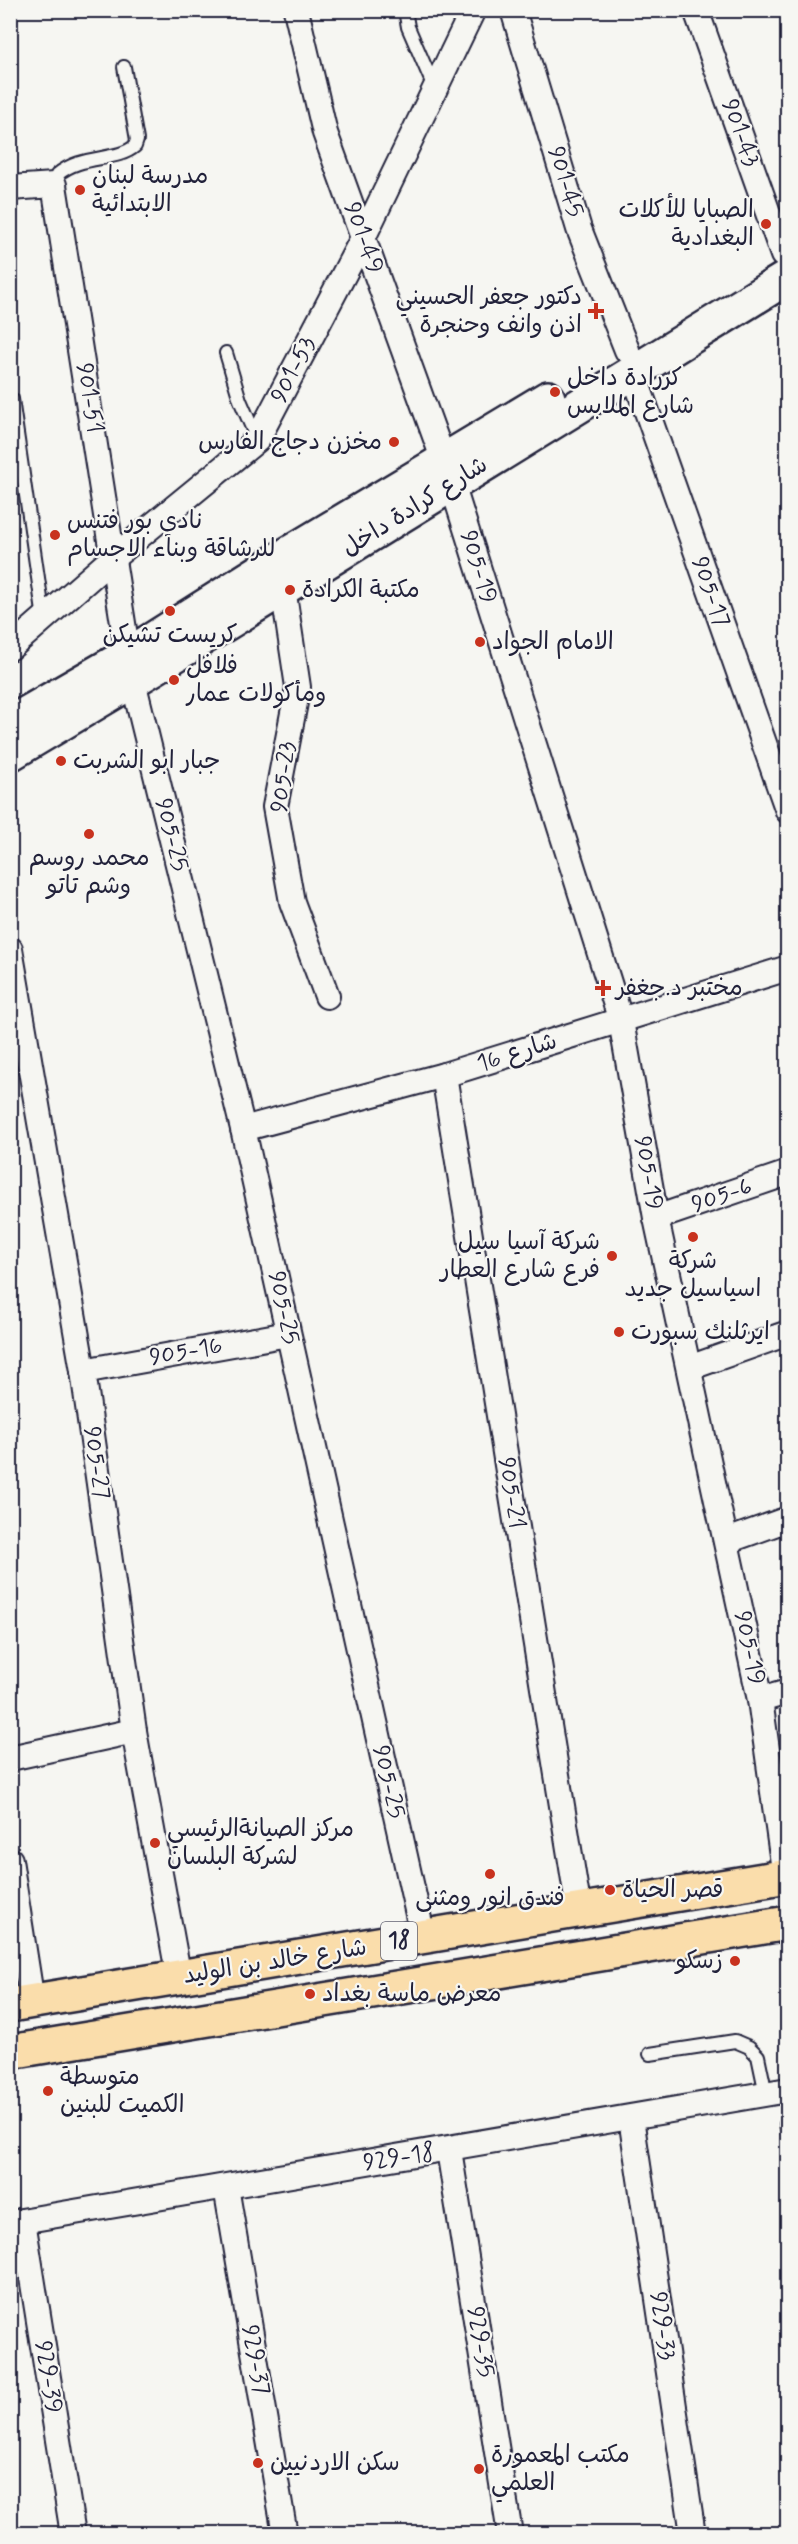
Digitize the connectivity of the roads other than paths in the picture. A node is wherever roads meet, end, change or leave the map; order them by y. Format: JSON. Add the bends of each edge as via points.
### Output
{"nodes":[{"id":1,"x":296,"y":10,"type":"edge"},
{"id":2,"x":405,"y":10,"type":"edge"},
{"id":3,"x":473,"y":10,"type":"edge"},
{"id":4,"x":513,"y":10,"type":"edge"},
{"id":5,"x":696,"y":10,"type":"edge"},
{"id":6,"x":124,"y":67,"type":"dead end"},
{"id":7,"x":435,"y":88,"type":"junction"},
{"id":8,"x":54,"y":185,"type":"junction"},
{"id":9,"x":10,"y":188,"type":"edge"},
{"id":10,"x":363,"y":238,"type":"junction"},
{"id":11,"x":786,"y":261,"type":"edge"},
{"id":12,"x":226,"y":352,"type":"dead end"},
{"id":13,"x":630,"y":361,"type":"junction"},
{"id":14,"x":12,"y":399,"type":"edge"},
{"id":15,"x":257,"y":440,"type":"junction"},
{"id":16,"x":448,"y":473,"type":"junction"},
{"id":17,"x":114,"y":557,"type":"junction"},
{"id":18,"x":283,"y":588,"type":"junction"},
{"id":19,"x":44,"y":619,"type":"junction"},
{"id":20,"x":10,"y":648,"type":"edge"},
{"id":21,"x":130,"y":668,"type":"junction"},
{"id":22,"x":10,"y":723,"type":"edge"},
{"id":23,"x":10,"y":754,"type":"edge"},
{"id":24,"x":788,"y":811,"type":"edge"},
{"id":25,"x":10,"y":950,"type":"edge"},
{"id":26,"x":788,"y":968,"type":"edge"},
{"id":27,"x":327,"y":996,"type":"dead end"},
{"id":28,"x":621,"y":1021,"type":"junction"},
{"id":29,"x":444,"y":1075,"type":"junction"},
{"id":30,"x":243,"y":1129,"type":"junction"},
{"id":31,"x":788,"y":1173,"type":"edge"},
{"id":32,"x":656,"y":1218,"type":"junction"},
{"id":33,"x":788,"y":1333,"type":"edge"},
{"id":34,"x":288,"y":1334,"type":"junction"},
{"id":35,"x":688,"y":1368,"type":"junction"},
{"id":36,"x":83,"y":1371,"type":"junction"},
{"id":37,"x":788,"y":1519,"type":"edge"},
{"id":38,"x":727,"y":1541,"type":"junction"},
{"id":39,"x":788,"y":1692,"type":"edge"},
{"id":40,"x":760,"y":1701,"type":"junction"},
{"id":41,"x":134,"y":1731,"type":"junction"},
{"id":42,"x":10,"y":1758,"type":"edge"},
{"id":43,"x":10,"y":1860,"type":"edge"},
{"id":44,"x":786,"y":1876,"type":"edge"},
{"id":45,"x":579,"y":1911,"type":"junction"},
{"id":46,"x":788,"y":1923,"type":"edge"},
{"id":47,"x":423,"y":1937,"type":"junction"},
{"id":48,"x":179,"y":1978,"type":"junction"},
{"id":49,"x":21,"y":2004,"type":"edge"},
{"id":50,"x":10,"y":2052,"type":"edge"},
{"id":51,"x":650,"y":2054,"type":"dead end"},
{"id":52,"x":777,"y":2092,"type":"edge"},
{"id":53,"x":631,"y":2118,"type":"junction"},
{"id":54,"x":450,"y":2150,"type":"junction"},
{"id":55,"x":226,"y":2187,"type":"junction"},
{"id":56,"x":17,"y":2222,"type":"edge"},
{"id":57,"x":73,"y":2534,"type":"edge"},
{"id":58,"x":285,"y":2534,"type":"edge"},
{"id":59,"x":510,"y":2534,"type":"edge"},
{"id":60,"x":693,"y":2534,"type":"edge"}],
"edges":[{"from":1,"to":10,"type":"street","name":"901-49","via":[[325,133]]},
{"from":2,"to":7,"type":"lane","via":[[408,27]]},
{"from":3,"to":7,"type":"street","name":"901-53"},
{"from":4,"to":13,"type":"street","name":"901-45","via":[[579,228]]},
{"from":5,"to":11,"type":"street","name":"901-43"},
{"from":6,"to":8,"type":"lane","via":[[135,146],[72,163],[57,175]]},
{"from":7,"to":10,"type":"street","name":"901-53"},
{"from":8,"to":9,"type":"street"},
{"from":8,"to":17,"type":"street","name":"901-51"},
{"from":10,"to":15,"type":"street","name":"901-53"},
{"from":10,"to":16,"type":"street","name":"901-49"},
{"from":11,"to":13,"type":"main road","name":"شارع كرادة داخل"},
{"from":12,"to":15,"type":"lane"},
{"from":13,"to":16,"type":"main road","name":"شارع كرادة داخل"},
{"from":13,"to":24,"type":"street","name":"905-17"},
{"from":14,"to":19,"type":"lane"},
{"from":15,"to":17,"type":"street","name":"901-53"},
{"from":16,"to":18,"type":"main road","name":"شارع كرادة داخل"},
{"from":16,"to":21,"type":"main road","name":"شارع كرادة داخل","via":[[278,560]]},
{"from":16,"to":28,"type":"street","name":"905-19"},
{"from":17,"to":19,"type":"street","name":"901-53"},
{"from":17,"to":21,"type":"street","name":"901-51"},
{"from":18,"to":21,"type":"main road","name":"شارع كرادة داخل"},
{"from":18,"to":27,"type":"street","name":"905-23","via":[[298,687],[275,807],[292,902]]},
{"from":19,"to":20,"type":"street","name":"901-53"},
{"from":21,"to":22,"type":"main road","name":"شارع كرادة داخل"},
{"from":21,"to":23,"type":"main road","name":"شارع كرادة داخل"},
{"from":21,"to":30,"type":"street","name":"905-25"},
{"from":25,"to":36,"type":"street","name":"905-27"},
{"from":26,"to":28,"type":"street","name":"شارع 16"},
{"from":28,"to":29,"type":"street","name":"شارع 16"},
{"from":28,"to":32,"type":"street","name":"905-19"},
{"from":29,"to":30,"type":"street","name":"شارع 16"},
{"from":29,"to":45,"type":"street","name":"905-21"},
{"from":30,"to":34,"type":"street","name":"905-25"},
{"from":31,"to":32,"type":"street","name":"905-6"},
{"from":32,"to":35,"type":"street","name":"905-19"},
{"from":33,"to":35,"type":"street"},
{"from":34,"to":36,"type":"street","name":"905-16"},
{"from":34,"to":47,"type":"street","name":"905-25"},
{"from":35,"to":38,"type":"street","name":"905-19"},
{"from":36,"to":41,"type":"street","name":"905-27"},
{"from":37,"to":38,"type":"street"},
{"from":38,"to":40,"type":"street","name":"905-19"},
{"from":39,"to":40,"type":"street"},
{"from":40,"to":44,"type":"street","name":"905-19"},
{"from":41,"to":42,"type":"street"},
{"from":41,"to":48,"type":"street","name":"905-27"},
{"from":43,"to":49,"type":"street"},
{"from":44,"to":45,"type":"main road","name":"شارع خالد بن الوليد","number":"18"},
{"from":45,"to":47,"type":"main road","name":"شارع خالد بن الوليد","number":"18"},
{"from":46,"to":50,"type":"main road","name":"شارع خالد بن الوليد","number":"18"},
{"from":47,"to":48,"type":"main road","name":"شارع خالد بن الوليد","number":"18"},
{"from":48,"to":49,"type":"main road","name":"شارع خالد بن الوليد","number":"18"},
{"from":51,"to":52,"type":"lane","via":[[735,2041],[758,2056]]},
{"from":52,"to":53,"type":"street","name":"929-18"},
{"from":53,"to":54,"type":"street","name":"929-18"},
{"from":53,"to":60,"type":"street","name":"929-33"},
{"from":54,"to":55,"type":"street","name":"929-18"},
{"from":54,"to":59,"type":"street","name":"929-35"},
{"from":55,"to":56,"type":"street","name":"929-18"},
{"from":55,"to":58,"type":"street","name":"929-37"},
{"from":56,"to":57,"type":"street","name":"929-39"}]}
